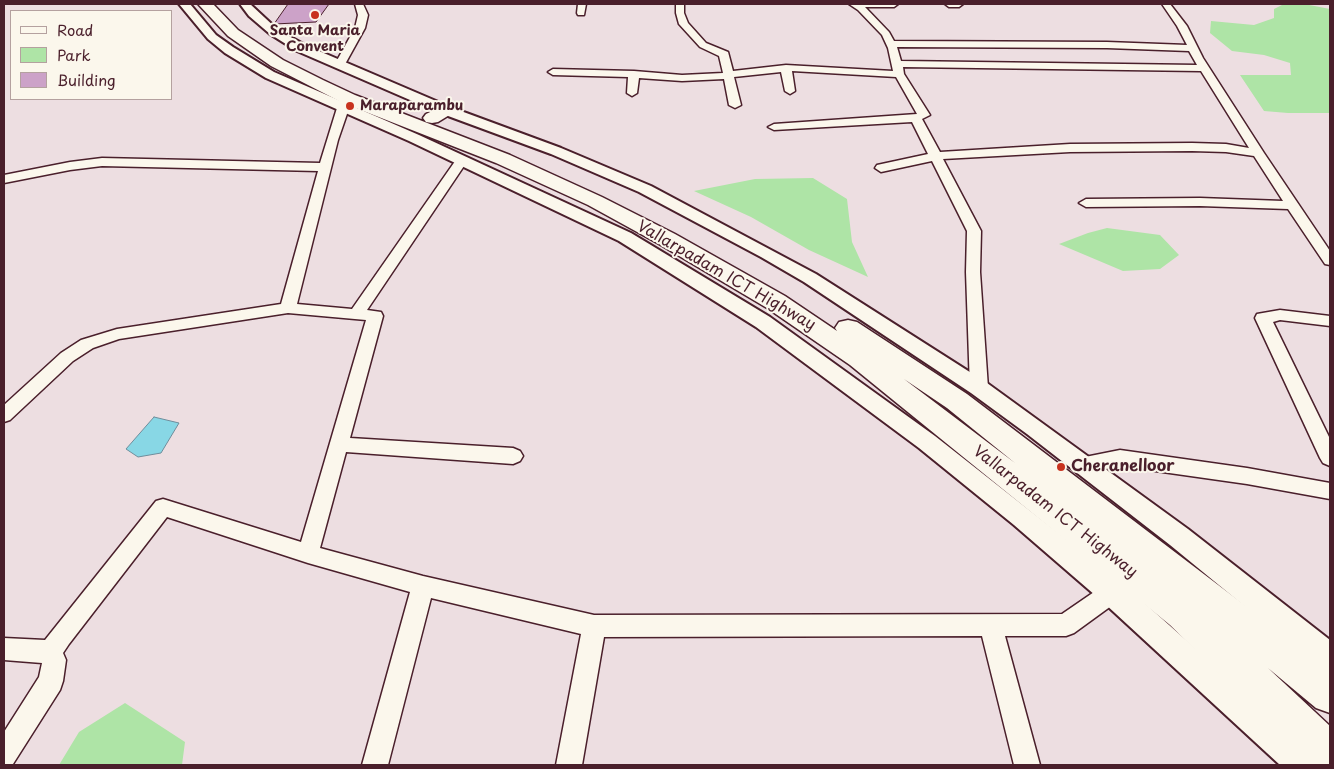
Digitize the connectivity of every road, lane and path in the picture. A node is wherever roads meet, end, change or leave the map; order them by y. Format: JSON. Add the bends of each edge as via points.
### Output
{"nodes":[{"id":1,"x":184,"y":4,"type":"edge"},
{"id":2,"x":205,"y":4,"type":"edge"},
{"id":3,"x":222,"y":4,"type":"edge"},
{"id":4,"x":245,"y":4,"type":"edge"},
{"id":5,"x":359,"y":4,"type":"edge"},
{"id":6,"x":680,"y":4,"type":"edge"},
{"id":7,"x":854,"y":4,"type":"edge"},
{"id":8,"x":894,"y":4,"type":"edge"},
{"id":9,"x":949,"y":4,"type":"edge"},
{"id":10,"x":958,"y":4,"type":"edge"},
{"id":11,"x":1166,"y":4,"type":"edge"},
{"id":12,"x":891,"y":44,"type":"junction"},
{"id":13,"x":1193,"y":48,"type":"junction"},
{"id":14,"x":340,"y":64,"type":"junction"},
{"id":15,"x":786,"y":68,"type":"junction"},
{"id":16,"x":1204,"y":68,"type":"junction"},
{"id":17,"x":899,"y":69,"type":"junction"},
{"id":18,"x":553,"y":72,"type":"dead end"},
{"id":19,"x":634,"y":74,"type":"junction"},
{"id":20,"x":730,"y":75,"type":"junction"},
{"id":21,"x":790,"y":91,"type":"dead end"},
{"id":22,"x":632,"y":93,"type":"dead end"},
{"id":23,"x":348,"y":94,"type":"junction"},
{"id":24,"x":735,"y":105,"type":"dead end"},
{"id":25,"x":916,"y":118,"type":"junction"},
{"id":26,"x":421,"y":120,"type":"junction"},
{"id":27,"x":774,"y":127,"type":"dead end"},
{"id":28,"x":1258,"y":152,"type":"junction"},
{"id":29,"x":511,"y":155,"type":"junction"},
{"id":30,"x":937,"y":156,"type":"junction"},
{"id":31,"x":462,"y":160,"type":"junction"},
{"id":32,"x":326,"y":167,"type":"junction"},
{"id":33,"x":881,"y":168,"type":"dead end"},
{"id":34,"x":4,"y":179,"type":"edge"},
{"id":35,"x":1086,"y":203,"type":"dead end"},
{"id":36,"x":1294,"y":205,"type":"junction"},
{"id":37,"x":1330,"y":261,"type":"edge"},
{"id":38,"x":288,"y":308,"type":"junction"},
{"id":39,"x":356,"y":314,"type":"junction"},
{"id":40,"x":1330,"y":321,"type":"edge"},
{"id":41,"x":979,"y":388,"type":"junction"},
{"id":42,"x":4,"y":415,"type":"edge"},
{"id":43,"x":338,"y":444,"type":"junction"},
{"id":44,"x":513,"y":456,"type":"dead end"},
{"id":45,"x":1330,"y":458,"type":"edge"},
{"id":46,"x":1085,"y":465,"type":"junction"},
{"id":47,"x":1330,"y":491,"type":"edge"},
{"id":48,"x":1179,"y":537,"type":"junction"},
{"id":49,"x":308,"y":554,"type":"junction"},
{"id":50,"x":1152,"y":554,"type":"junction"},
{"id":51,"x":1135,"y":575,"type":"junction"},
{"id":52,"x":423,"y":586,"type":"junction"},
{"id":53,"x":1113,"y":593,"type":"junction"},
{"id":54,"x":991,"y":625,"type":"junction"},
{"id":55,"x":594,"y":626,"type":"junction"},
{"id":56,"x":4,"y":649,"type":"edge"},
{"id":57,"x":51,"y":652,"type":"junction"},
{"id":58,"x":1330,"y":658,"type":"edge"},
{"id":59,"x":1330,"y":694,"type":"edge"},
{"id":60,"x":1330,"y":754,"type":"edge"},
{"id":61,"x":4,"y":755,"type":"edge"},
{"id":62,"x":376,"y":765,"type":"edge"},
{"id":63,"x":570,"y":765,"type":"edge"},
{"id":64,"x":1027,"y":765,"type":"edge"},
{"id":65,"x":1303,"y":765,"type":"edge"}],
"edges":[{"from":1,"to":23,"type":"street","via":[[200,25],[229,50],[270,75]]},
{"from":2,"to":23,"type":"highway","name":"Vallarpadam ICT Highway","via":[[234,33],[277,63]]},
{"from":3,"to":23,"type":"highway","name":"Vallarpadam ICT Highway","via":[[249,29]]},
{"from":4,"to":14,"type":"street","via":[[274,32],[301,48]]},
{"from":5,"to":14,"type":"street","via":[[363,15],[360,28]]},
{"from":6,"to":20,"type":"street","via":[[684,24],[703,45],[724,54]]},
{"from":7,"to":8,"type":"street"},
{"from":7,"to":12,"type":"street","via":[[886,34]]},
{"from":9,"to":10,"type":"street"},
{"from":11,"to":13,"type":"street"},
{"from":12,"to":13,"type":"street"},
{"from":12,"to":17,"type":"street"},
{"from":13,"to":16,"type":"street"},
{"from":14,"to":26,"type":"street"},
{"from":15,"to":17,"type":"street"},
{"from":15,"to":20,"type":"street"},
{"from":15,"to":21,"type":"street"},
{"from":16,"to":17,"type":"street"},
{"from":16,"to":28,"type":"street"},
{"from":17,"to":25,"type":"street","via":[[924,115]]},
{"from":18,"to":19,"type":"street"},
{"from":19,"to":20,"type":"street","via":[[682,78]]},
{"from":19,"to":22,"type":"street"},
{"from":20,"to":24,"type":"street"},
{"from":23,"to":26,"type":"highway","name":"Vallarpadam ICT Highway"},
{"from":23,"to":32,"type":"street"},
{"from":25,"to":27,"type":"street"},
{"from":25,"to":30,"type":"street"},
{"from":26,"to":29,"type":"highway","name":"Vallarpadam ICT Highway"},
{"from":26,"to":31,"type":"street"},
{"from":26,"to":41,"type":"street","via":[[506,131],[645,189],[810,278]]},
{"from":28,"to":30,"type":"street","via":[[1226,148],[1070,148]]},
{"from":28,"to":36,"type":"street"},
{"from":29,"to":50,"type":"highway","name":"Vallarpadam ICT Highway","via":[[603,188],[694,235],[819,309],[957,401]]},
{"from":29,"to":51,"type":"highway","name":"Vallarpadam ICT Highway","via":[[776,302],[859,358]]},
{"from":30,"to":33,"type":"street"},
{"from":30,"to":41,"type":"street","via":[[974,231]]},
{"from":31,"to":39,"type":"street"},
{"from":31,"to":53,"type":"street","via":[[625,237],[763,322],[927,442]]},
{"from":32,"to":34,"type":"street","via":[[102,162]]},
{"from":32,"to":38,"type":"street"},
{"from":35,"to":36,"type":"street"},
{"from":36,"to":37,"type":"street"},
{"from":38,"to":39,"type":"street"},
{"from":38,"to":42,"type":"street","via":[[117,334],[87,344],[67,357]]},
{"from":39,"to":43,"type":"street","via":[[375,316]]},
{"from":40,"to":45,"type":"street","via":[[1280,315],[1264,318]]},
{"from":41,"to":46,"type":"street"},
{"from":43,"to":44,"type":"street"},
{"from":43,"to":49,"type":"street"},
{"from":46,"to":47,"type":"street","via":[[1120,458]]},
{"from":46,"to":48,"type":"street"},
{"from":48,"to":50,"type":"street"},
{"from":48,"to":58,"type":"street"},
{"from":49,"to":52,"type":"street"},
{"from":49,"to":57,"type":"street","via":[[163,507]]},
{"from":50,"to":59,"type":"highway","name":"Vallarpadam ICT Highway"},
{"from":51,"to":53,"type":"street"},
{"from":51,"to":60,"type":"highway","name":"Vallarpadam ICT Highway","via":[[1183,613]]},
{"from":52,"to":55,"type":"street"},
{"from":52,"to":62,"type":"street"},
{"from":53,"to":54,"type":"street","via":[[1066,625]]},
{"from":53,"to":65,"type":"street"},
{"from":54,"to":55,"type":"street"},
{"from":54,"to":64,"type":"street"},
{"from":55,"to":63,"type":"street"},
{"from":56,"to":57,"type":"street"},
{"from":57,"to":61,"type":"street","via":[[54,660],[52,681]]}]}
